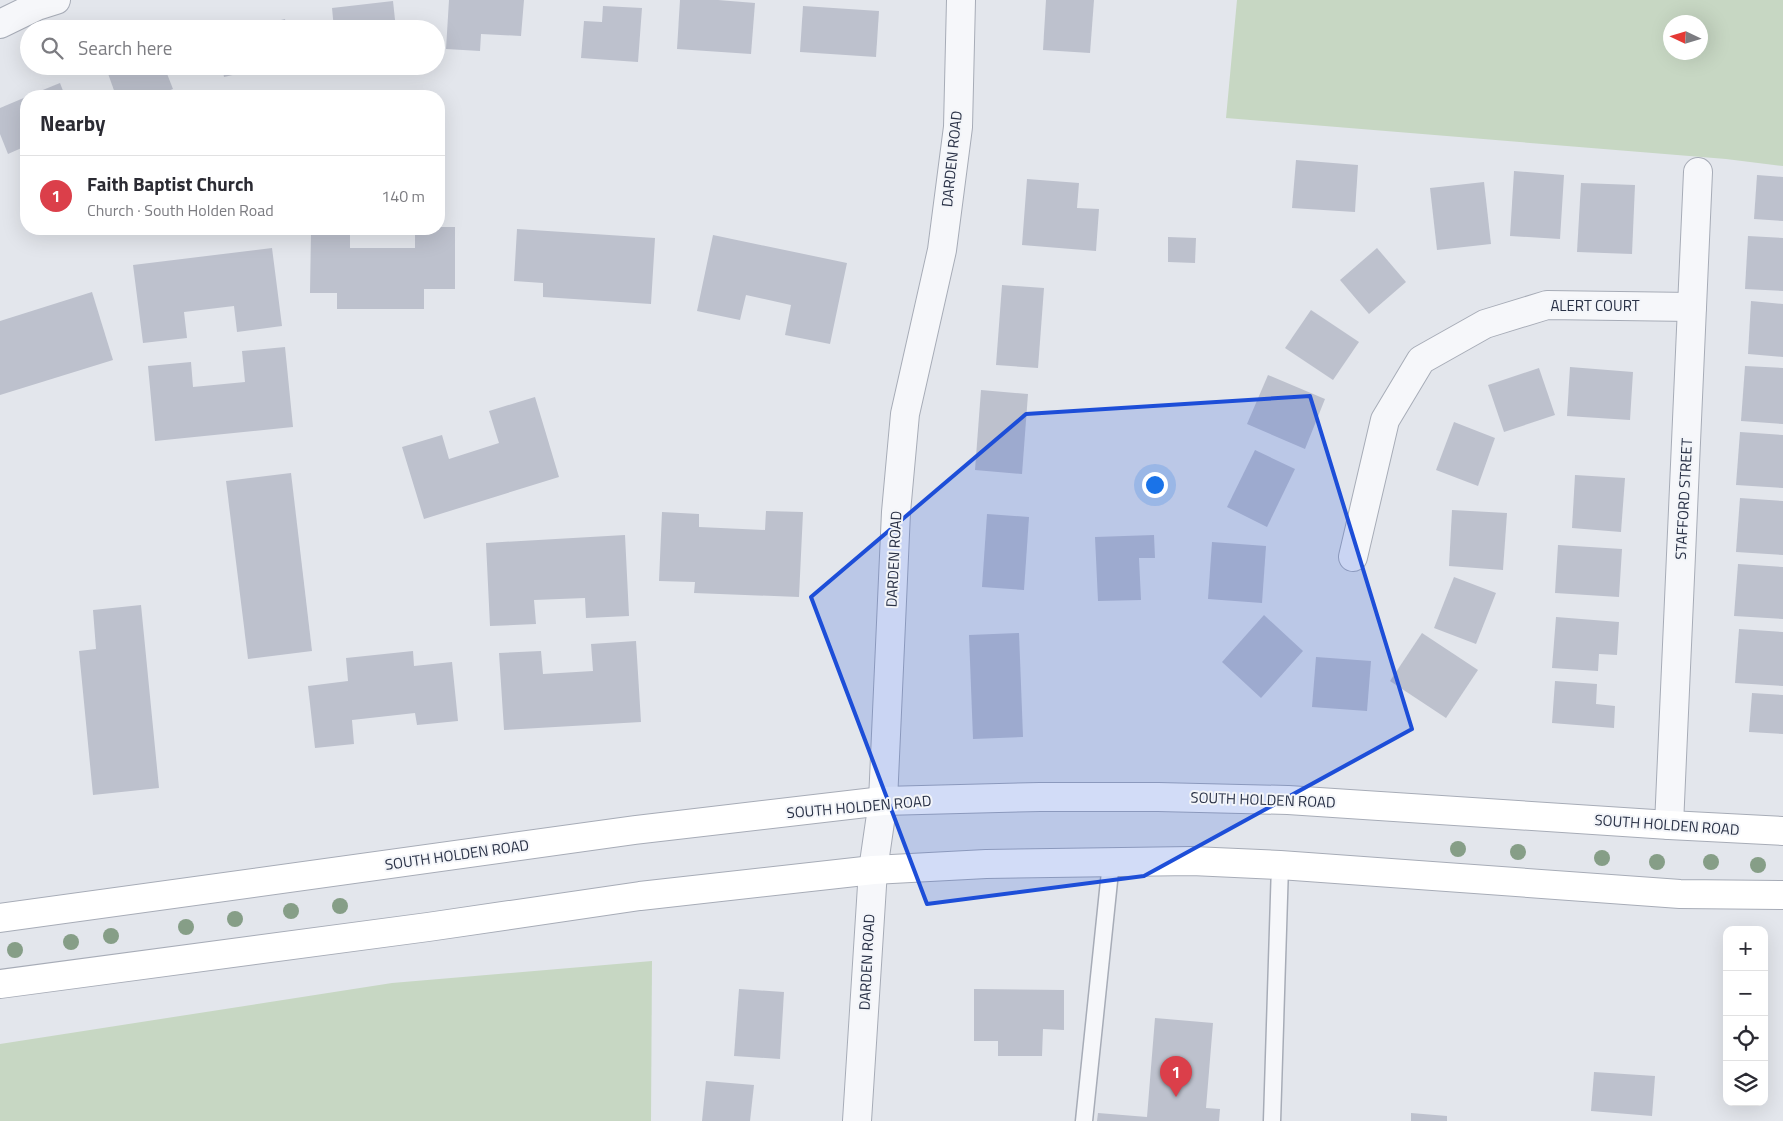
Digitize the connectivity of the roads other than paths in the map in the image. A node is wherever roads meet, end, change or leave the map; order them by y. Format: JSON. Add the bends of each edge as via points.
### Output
{"nodes":[{"id":1,"x":56,"y":0,"type":"edge"},
{"id":2,"x":961,"y":0,"type":"edge"},
{"id":3,"x":0,"y":24,"type":"edge"},
{"id":4,"x":1698,"y":172,"type":"dead end"},
{"id":5,"x":1692,"y":307,"type":"junction"},
{"id":6,"x":1352,"y":557,"type":"dead end"},
{"id":7,"x":883,"y":801,"type":"junction"},
{"id":8,"x":1669,"y":825,"type":"junction"},
{"id":9,"x":1783,"y":832,"type":"edge"},
{"id":10,"x":1111,"y":862,"type":"junction"},
{"id":11,"x":1280,"y":865,"type":"junction"},
{"id":12,"x":873,"y":870,"type":"junction"},
{"id":13,"x":1783,"y":895,"type":"edge"},
{"id":14,"x":0,"y":918,"type":"edge"},
{"id":15,"x":0,"y":984,"type":"edge"},
{"id":16,"x":857,"y":1121,"type":"edge"},
{"id":17,"x":1084,"y":1121,"type":"edge"},
{"id":18,"x":1272,"y":1121,"type":"edge"}],
"edges":[{"from":1,"to":3,"type":"street"},
{"from":2,"to":7,"type":"street","name":"DARDEN ROAD","via":[[958,127],[942,250],[906,414],[896,512]]},
{"from":4,"to":5,"type":"street","name":"STAFFORD STREET"},
{"from":5,"to":6,"type":"street","name":"ALERT COURT","via":[[1547,305],[1485,324],[1421,360],[1385,420]]},
{"from":5,"to":8,"type":"street","name":"STAFFORD STREET"},
{"from":7,"to":8,"type":"main road","name":"SOUTH HOLDEN ROAD","via":[[1158,797],[1288,800]]},
{"from":7,"to":12,"type":"street","name":"DARDEN ROAD"},
{"from":7,"to":14,"type":"main road","name":"SOUTH HOLDEN ROAD","via":[[634,830]]},
{"from":8,"to":9,"type":"main road","name":"SOUTH HOLDEN ROAD"},
{"from":10,"to":11,"type":"main road"},
{"from":10,"to":12,"type":"main road"},
{"from":10,"to":17,"type":"lane"},
{"from":11,"to":13,"type":"main road","via":[[1680,894]]},
{"from":11,"to":18,"type":"lane"},
{"from":12,"to":15,"type":"main road","via":[[640,896]]},
{"from":12,"to":16,"type":"street","name":"DARDEN ROAD"}]}
